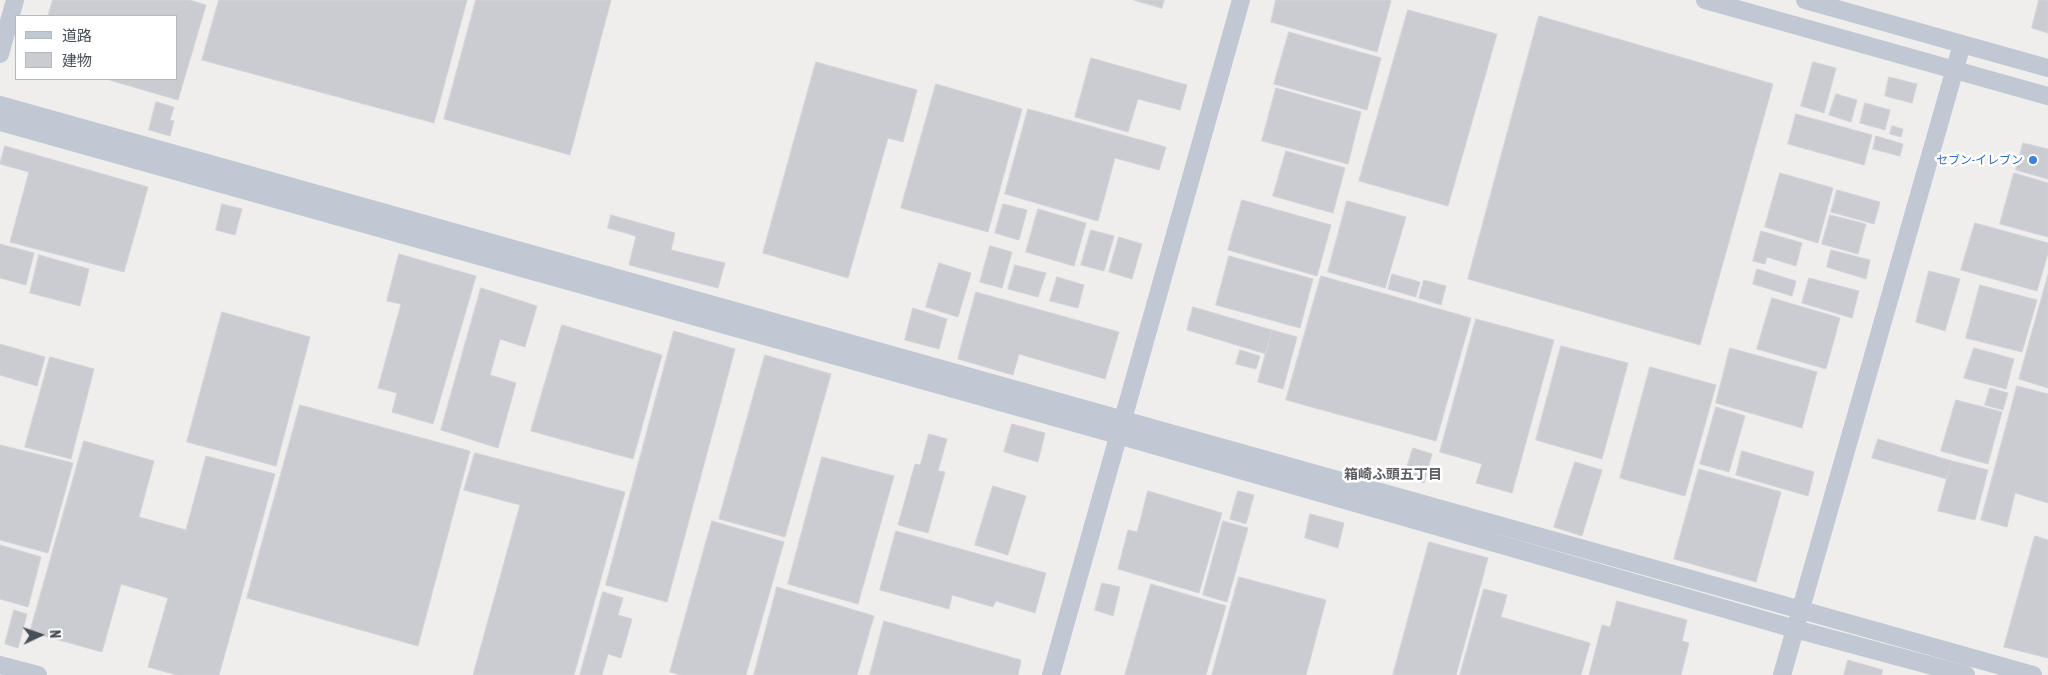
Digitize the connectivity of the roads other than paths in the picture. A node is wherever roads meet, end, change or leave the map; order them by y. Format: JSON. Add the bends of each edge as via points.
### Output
{"nodes":[{"id":1,"x":15,"y":0,"type":"edge"},
{"id":2,"x":1241,"y":0,"type":"edge"},
{"id":3,"x":1705,"y":0,"type":"edge"},
{"id":4,"x":1805,"y":0,"type":"edge"},
{"id":5,"x":1962,"y":44,"type":"junction"},
{"id":6,"x":0,"y":54,"type":"edge"},
{"id":7,"x":2048,"y":68,"type":"edge"},
{"id":8,"x":1953,"y":69,"type":"junction"},
{"id":9,"x":2048,"y":96,"type":"edge"},
{"id":10,"x":0,"y":105,"type":"edge"},
{"id":11,"x":0,"y":122,"type":"edge"},
{"id":12,"x":1120,"y":428,"type":"junction"},
{"id":13,"x":1801,"y":610,"type":"junction"},
{"id":14,"x":1795,"y":629,"type":"junction"},
{"id":15,"x":0,"y":665,"type":"edge"},
{"id":16,"x":38,"y":675,"type":"edge"},
{"id":17,"x":1051,"y":675,"type":"edge"},
{"id":18,"x":1782,"y":675,"type":"edge"},
{"id":19,"x":1966,"y":675,"type":"edge"},
{"id":20,"x":2033,"y":675,"type":"edge"}],
"edges":[{"from":1,"to":6,"type":"street"},
{"from":2,"to":12,"type":"street"},
{"from":3,"to":8,"type":"street"},
{"from":4,"to":5,"type":"street"},
{"from":5,"to":7,"type":"street"},
{"from":5,"to":8,"type":"street"},
{"from":8,"to":9,"type":"street"},
{"from":8,"to":13,"type":"street"},
{"from":10,"to":12,"type":"street"},
{"from":11,"to":12,"type":"street"},
{"from":12,"to":13,"type":"street"},
{"from":12,"to":14,"type":"street"},
{"from":12,"to":17,"type":"street"},
{"from":13,"to":14,"type":"street"},
{"from":13,"to":20,"type":"street"},
{"from":14,"to":18,"type":"street"},
{"from":14,"to":19,"type":"street"},
{"from":15,"to":16,"type":"street"}]}
